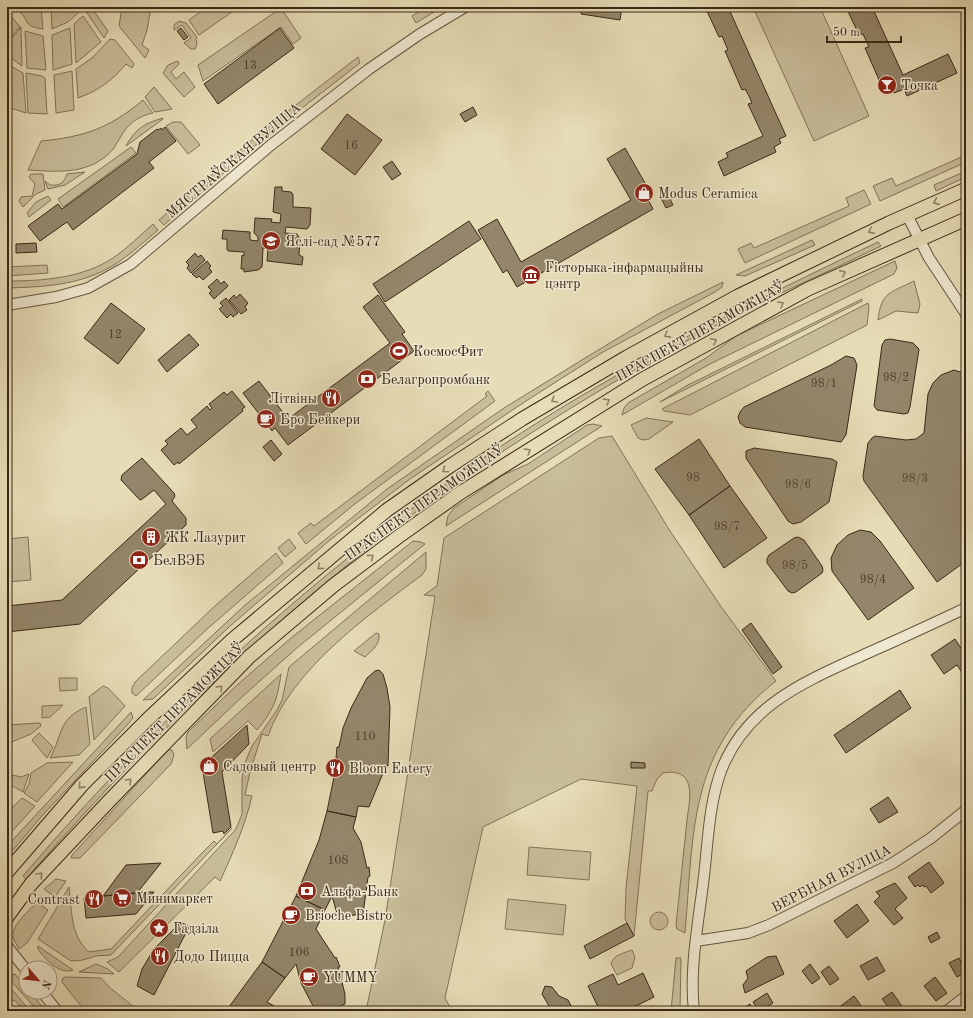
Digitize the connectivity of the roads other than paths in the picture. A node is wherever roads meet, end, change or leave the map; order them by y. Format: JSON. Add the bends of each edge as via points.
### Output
{"nodes":[{"id":1,"x":465,"y":7,"type":"edge"},
{"id":2,"x":966,"y":189,"type":"edge"},
{"id":3,"x":907,"y":215,"type":"junction"},
{"id":4,"x":966,"y":219,"type":"edge"},
{"id":5,"x":918,"y":239,"type":"junction"},
{"id":6,"x":7,"y":305,"type":"edge"},
{"id":7,"x":966,"y":314,"type":"edge"},
{"id":8,"x":966,"y":608,"type":"edge"},
{"id":9,"x":966,"y":810,"type":"edge"},
{"id":10,"x":7,"y":872,"type":"edge"},
{"id":11,"x":7,"y":917,"type":"edge"},
{"id":12,"x":696,"y":941,"type":"junction"},
{"id":13,"x":7,"y":946,"type":"edge"},
{"id":14,"x":18,"y":960,"type":"edge"},
{"id":15,"x":966,"y":996,"type":"edge"},
{"id":16,"x":48,"y":1000,"type":"edge"},
{"id":17,"x":57,"y":1011,"type":"edge"},
{"id":18,"x":694,"y":1011,"type":"edge"},
{"id":19,"x":947,"y":1011,"type":"edge"}],
"edges":[{"from":1,"to":6,"type":"street","name":"МЯСТРАЎСКАЯ ВУЛІЦА","via":[[369,69],[277,140],[131,264],[88,288],[56,297]]},
{"from":2,"to":3,"type":"main road","name":"ПРАСПЕКТ ПЕРАМОЖЦАЎ","one_way":true},
{"from":3,"to":5,"type":"street"},
{"from":3,"to":10,"type":"main road","name":"ПРАСПЕКТ ПЕРАМОЖЦАЎ","one_way":true,"via":[[738,296],[627,357],[516,424],[387,510],[232,640],[148,718],[82,785]]},
{"from":4,"to":5,"type":"main road","name":"ПРАСПЕКТ ПЕРАМОЖЦАЎ"},
{"from":5,"to":7,"type":"street"},
{"from":11,"to":5,"type":"main road","name":"ПРАСПЕКТ ПЕРАМОЖЦАЎ","one_way":true,"via":[[31,884],[249,657],[334,585],[398,537],[466,490],[643,379],[808,289]]},
{"from":8,"to":12,"type":"street","via":[[792,688],[755,718],[727,758],[721,772],[710,818]]},
{"from":9,"to":12,"type":"street","name":"ВЕРБНАЯ ВУЛІЦА","via":[[894,863],[768,925],[748,933]]},
{"from":12,"to":18,"type":"street"},
{"from":13,"to":14,"type":"street"},
{"from":15,"to":19,"type":"street"},
{"from":16,"to":17,"type":"street"}]}
